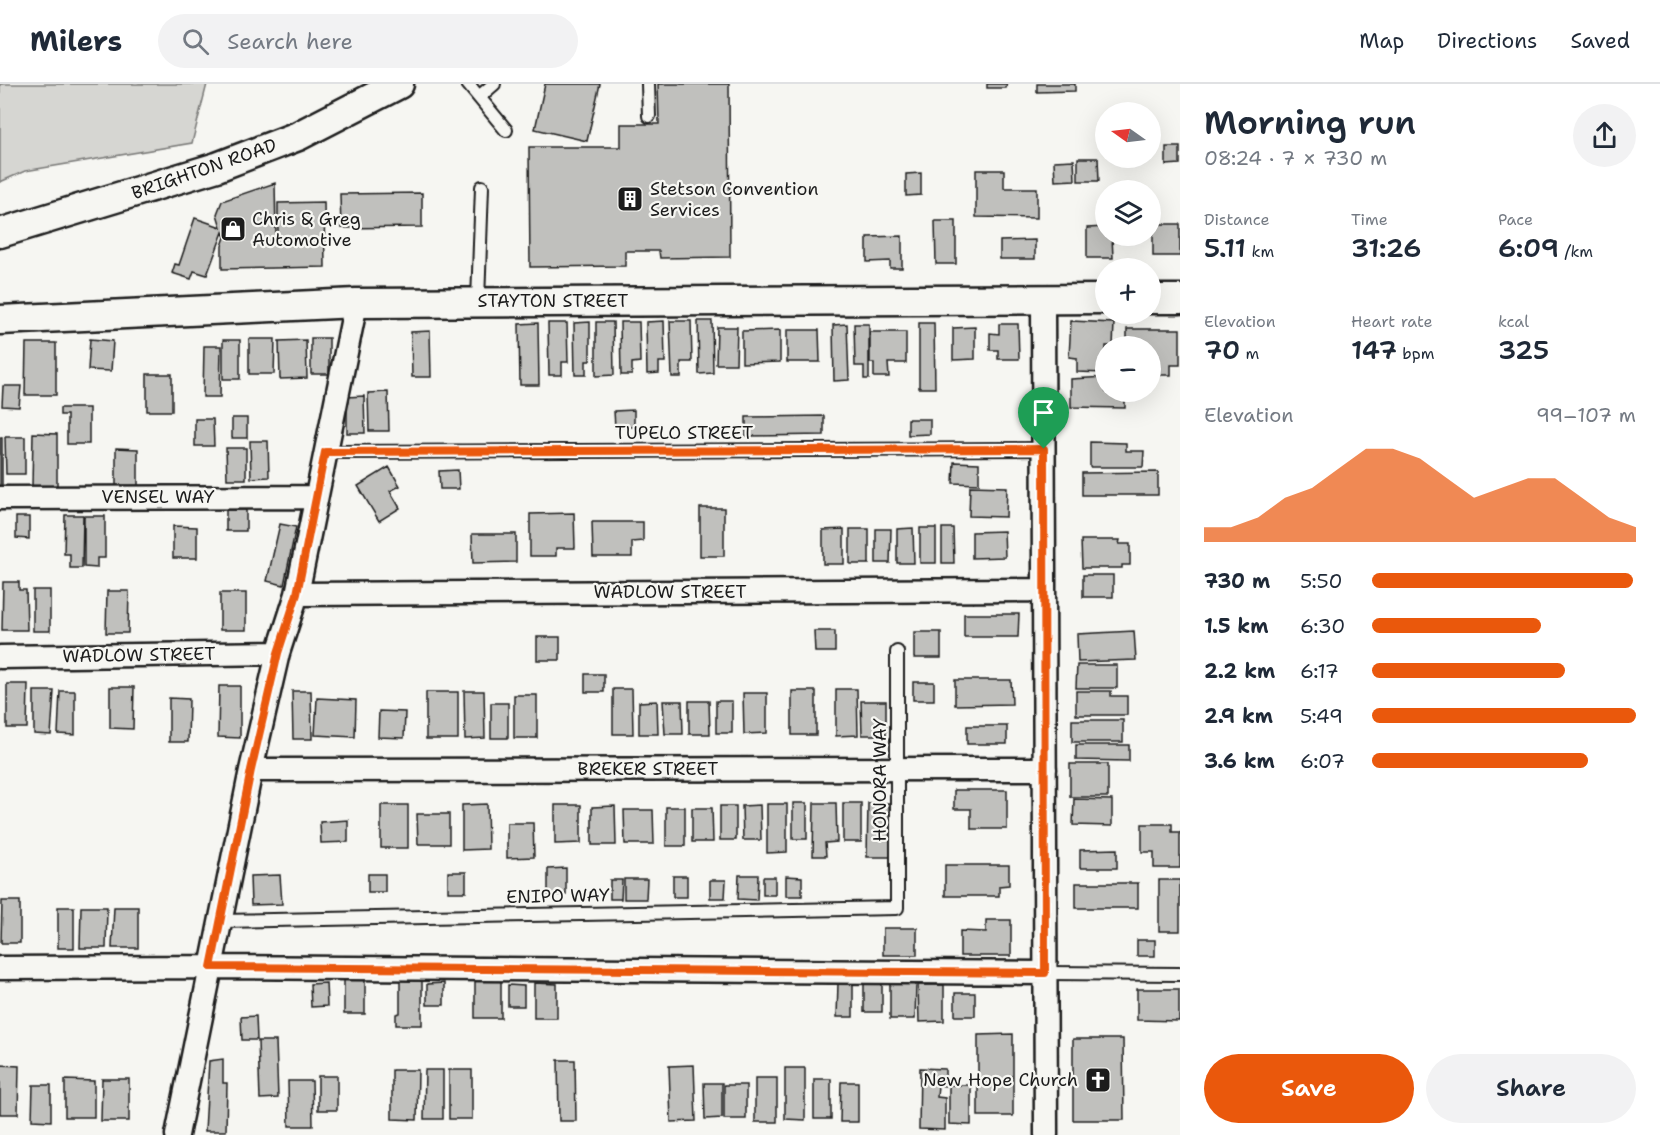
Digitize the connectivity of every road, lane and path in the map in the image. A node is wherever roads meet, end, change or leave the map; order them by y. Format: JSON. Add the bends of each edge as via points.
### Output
{"nodes":[{"id":1,"x":399,"y":84,"type":"edge"},
{"id":2,"x":468,"y":84,"type":"edge"},
{"id":3,"x":494,"y":84,"type":"edge"},
{"id":4,"x":648,"y":84,"type":"edge"},
{"id":5,"x":478,"y":97,"type":"junction"},
{"id":6,"x":649,"y":116,"type":"dead end"},
{"id":7,"x":506,"y":130,"type":"dead end"},
{"id":8,"x":482,"y":187,"type":"dead end"},
{"id":9,"x":0,"y":233,"type":"edge"},
{"id":10,"x":1180,"y":298,"type":"edge"},
{"id":11,"x":1043,"y":299,"type":"junction"},
{"id":12,"x":1095,"y":299,"type":"edge"},
{"id":13,"x":1161,"y":299,"type":"edge"},
{"id":14,"x":478,"y":301,"type":"junction"},
{"id":15,"x":356,"y":303,"type":"junction"},
{"id":16,"x":0,"y":320,"type":"edge"},
{"id":17,"x":1044,"y":449,"type":"junction"},
{"id":18,"x":325,"y":452,"type":"junction"},
{"id":19,"x":316,"y":497,"type":"junction"},
{"id":20,"x":0,"y":498,"type":"edge"},
{"id":21,"x":1044,"y":590,"type":"junction"},
{"id":22,"x":297,"y":594,"type":"junction"},
{"id":23,"x":897,"y":652,"type":"dead end"},
{"id":24,"x":278,"y":653,"type":"junction"},
{"id":25,"x":0,"y":657,"type":"edge"},
{"id":26,"x":898,"y":769,"type":"junction"},
{"id":27,"x":1045,"y":769,"type":"junction"},
{"id":28,"x":251,"y":770,"type":"junction"},
{"id":29,"x":897,"y":908,"type":"joint"},
{"id":30,"x":220,"y":921,"type":"junction"},
{"id":31,"x":211,"y":967,"type":"junction"},
{"id":32,"x":0,"y":968,"type":"edge"},
{"id":33,"x":1045,"y":973,"type":"junction"},
{"id":34,"x":1180,"y":974,"type":"edge"},
{"id":35,"x":177,"y":1135,"type":"edge"},
{"id":36,"x":1046,"y":1135,"type":"edge"}],
"edges":[{"from":1,"to":9,"type":"street","name":"BRIGHTON ROAD","via":[[298,136],[217,167]]},
{"from":2,"to":5,"type":"lane"},
{"from":3,"to":5,"type":"lane"},
{"from":4,"to":6,"type":"lane"},
{"from":5,"to":7,"type":"lane"},
{"from":8,"to":14,"type":"lane"},
{"from":10,"to":13,"type":"street"},
{"from":11,"to":12,"type":"street","name":"STAYTON STREET"},
{"from":11,"to":14,"type":"street","name":"STAYTON STREET"},
{"from":11,"to":17,"type":"street"},
{"from":14,"to":15,"type":"street","name":"STAYTON STREET"},
{"from":15,"to":16,"type":"street","name":"STAYTON STREET"},
{"from":15,"to":18,"type":"street"},
{"from":17,"to":18,"type":"lane","name":"TUPELO STREET"},
{"from":17,"to":21,"type":"street"},
{"from":18,"to":19,"type":"street"},
{"from":19,"to":20,"type":"street","name":"VENSEL WAY"},
{"from":19,"to":22,"type":"street"},
{"from":21,"to":22,"type":"street","name":"WADLOW STREET"},
{"from":21,"to":27,"type":"street"},
{"from":22,"to":24,"type":"street"},
{"from":23,"to":26,"type":"lane","name":"HONORA WAY"},
{"from":24,"to":25,"type":"street","name":"WADLOW STREET"},
{"from":24,"to":28,"type":"street"},
{"from":26,"to":27,"type":"street","name":"BREKER STREET"},
{"from":26,"to":28,"type":"street","name":"BREKER STREET"},
{"from":26,"to":29,"type":"lane","name":"HONORA WAY"},
{"from":27,"to":33,"type":"street"},
{"from":28,"to":30,"type":"street"},
{"from":29,"to":30,"type":"lane","name":"ENIPO WAY"},
{"from":30,"to":31,"type":"street"},
{"from":31,"to":32,"type":"street"},
{"from":31,"to":33,"type":"street"},
{"from":31,"to":35,"type":"street"},
{"from":33,"to":34,"type":"lane"},
{"from":33,"to":36,"type":"street"}]}
